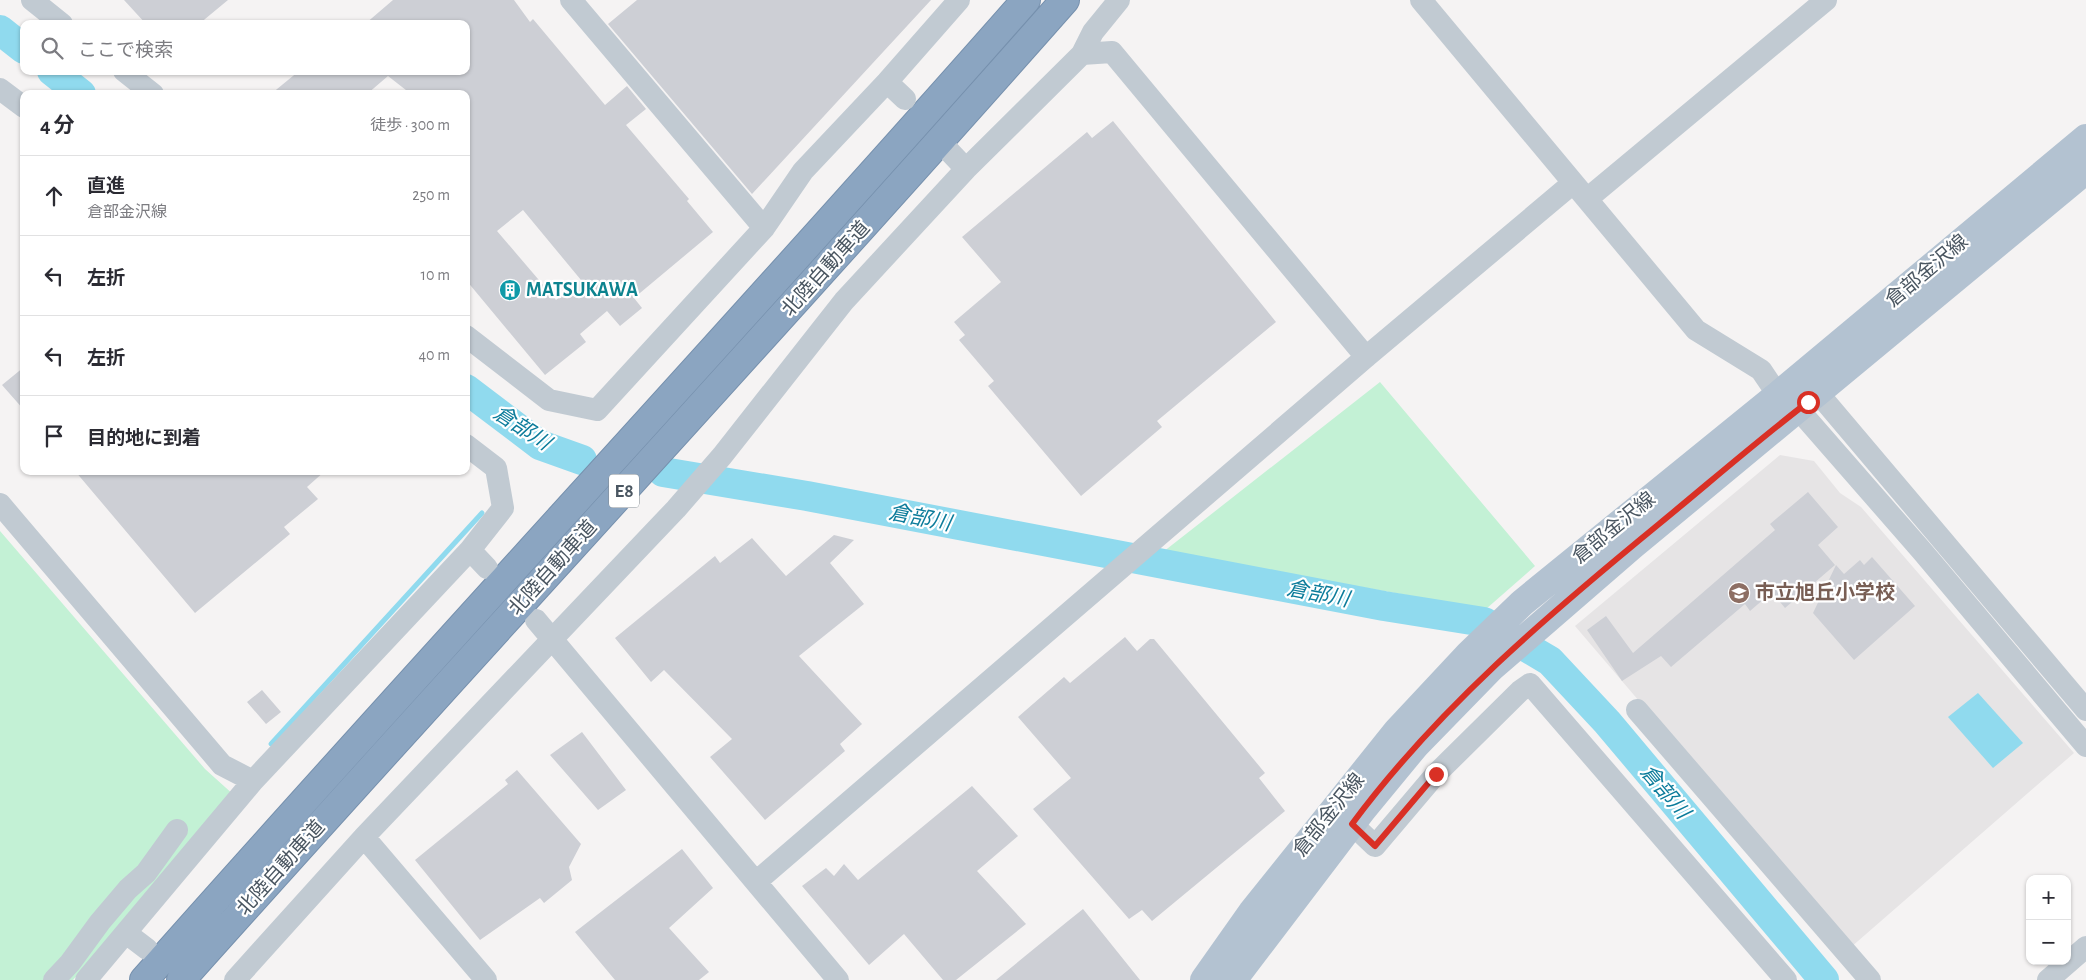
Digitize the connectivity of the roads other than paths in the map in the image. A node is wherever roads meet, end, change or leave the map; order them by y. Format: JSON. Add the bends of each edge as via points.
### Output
{"nodes":[{"id":1,"x":32,"y":0,"type":"edge"},
{"id":2,"x":571,"y":0,"type":"edge"},
{"id":3,"x":1026,"y":0,"type":"edge"},
{"id":4,"x":1065,"y":0,"type":"edge"},
{"id":5,"x":1119,"y":0,"type":"edge"},
{"id":6,"x":1421,"y":0,"type":"edge"},
{"id":7,"x":1826,"y":0,"type":"edge"},
{"id":8,"x":956,"y":1,"type":"edge"},
{"id":9,"x":57,"y":20,"type":"edge"},
{"id":10,"x":1082,"y":54,"type":"junction"},
{"id":11,"x":129,"y":75,"type":"edge"},
{"id":12,"x":887,"y":82,"type":"junction"},
{"id":13,"x":0,"y":89,"type":"edge"},
{"id":14,"x":148,"y":90,"type":"edge"},
{"id":15,"x":905,"y":99,"type":"dead end"},
{"id":16,"x":20,"y":104,"type":"edge"},
{"id":17,"x":2086,"y":138,"type":"edge"},
{"id":18,"x":948,"y":151,"type":"dead end"},
{"id":19,"x":966,"y":168,"type":"junction"},
{"id":20,"x":2086,"y":170,"type":"edge"},
{"id":21,"x":1580,"y":191,"type":"junction"},
{"id":22,"x":764,"y":228,"type":"junction"},
{"id":23,"x":470,"y":339,"type":"edge"},
{"id":24,"x":1366,"y":357,"type":"junction"},
{"id":25,"x":1801,"y":400,"type":"junction"},
{"id":26,"x":470,"y":448,"type":"edge"},
{"id":27,"x":0,"y":504,"type":"edge"},
{"id":28,"x":470,"y":550,"type":"junction"},
{"id":29,"x":487,"y":568,"type":"dead end"},
{"id":30,"x":536,"y":620,"type":"dead end"},
{"id":31,"x":552,"y":639,"type":"junction"},
{"id":32,"x":1480,"y":661,"type":"junction"},
{"id":33,"x":1637,"y":710,"type":"dead end"},
{"id":34,"x":2086,"y":710,"type":"edge"},
{"id":35,"x":2086,"y":746,"type":"edge"},
{"id":36,"x":254,"y":781,"type":"junction"},
{"id":37,"x":1352,"y":824,"type":"junction"},
{"id":38,"x":178,"y":830,"type":"dead end"},
{"id":39,"x":364,"y":837,"type":"junction"},
{"id":40,"x":756,"y":882,"type":"junction"},
{"id":41,"x":126,"y":933,"type":"junction"},
{"id":42,"x":2086,"y":946,"type":"edge"},
{"id":43,"x":147,"y":949,"type":"dead end"},
{"id":44,"x":54,"y":980,"type":"edge"},
{"id":45,"x":86,"y":980,"type":"edge"},
{"id":46,"x":144,"y":980,"type":"edge"},
{"id":47,"x":181,"y":980,"type":"edge"},
{"id":48,"x":236,"y":980,"type":"edge"},
{"id":49,"x":486,"y":980,"type":"edge"},
{"id":50,"x":838,"y":980,"type":"edge"},
{"id":51,"x":1204,"y":980,"type":"edge"},
{"id":52,"x":1233,"y":980,"type":"edge"},
{"id":53,"x":1786,"y":980,"type":"edge"},
{"id":54,"x":1870,"y":980,"type":"edge"},
{"id":55,"x":2048,"y":980,"type":"edge"}],
"edges":[{"from":1,"to":9,"type":"street"},
{"from":2,"to":22,"type":"street"},
{"from":3,"to":46,"type":"highway","name":"北陸自動車道","number":"E8"},
{"from":4,"to":47,"type":"highway","name":"北陸自動車道","number":"E8","via":[[814,282]]},
{"from":5,"to":10,"type":"street","via":[[1093,32]]},
{"from":6,"to":21,"type":"street"},
{"from":7,"to":21,"type":"street"},
{"from":8,"to":12,"type":"street"},
{"from":10,"to":19,"type":"street"},
{"from":10,"to":24,"type":"street","via":[[1112,52]]},
{"from":11,"to":14,"type":"street"},
{"from":12,"to":15,"type":"street"},
{"from":12,"to":22,"type":"street","via":[[803,171]]},
{"from":13,"to":16,"type":"street"},
{"from":17,"to":25,"type":"main road","name":"倉部金沢線"},
{"from":18,"to":19,"type":"street"},
{"from":19,"to":31,"type":"street","via":[[844,301],[676,509]]},
{"from":20,"to":25,"type":"main road","name":"倉部金沢線"},
{"from":21,"to":24,"type":"street"},
{"from":21,"to":25,"type":"street","via":[[1696,330],[1761,370]]},
{"from":22,"to":23,"type":"street","via":[[597,410],[548,400]]},
{"from":24,"to":40,"type":"street"},
{"from":25,"to":32,"type":"main road","name":"倉部金沢線","via":[[1546,619]]},
{"from":25,"to":32,"type":"main road","name":"倉部金沢線","via":[[1522,603]]},
{"from":25,"to":34,"type":"street"},
{"from":25,"to":35,"type":"street"},
{"from":26,"to":28,"type":"street","via":[[496,468],[503,508]]},
{"from":27,"to":36,"type":"street","via":[[222,765]]},
{"from":28,"to":29,"type":"street"},
{"from":28,"to":36,"type":"street"},
{"from":30,"to":31,"type":"street"},
{"from":31,"to":39,"type":"street"},
{"from":31,"to":40,"type":"street"},
{"from":32,"to":37,"type":"main road","name":"倉部金沢線"},
{"from":32,"to":51,"type":"main road","name":"倉部金沢線","via":[[1397,731],[1252,912]]},
{"from":33,"to":54,"type":"street"},
{"from":36,"to":41,"type":"street"},
{"from":37,"to":52,"type":"main road","name":"倉部金沢線"},
{"from":37,"to":53,"type":"street","via":[[1375,846],[1436,774],[1530,684]]},
{"from":38,"to":44,"type":"street","via":[[146,873],[100,922]]},
{"from":39,"to":48,"type":"street"},
{"from":39,"to":49,"type":"street"},
{"from":40,"to":50,"type":"street"},
{"from":41,"to":43,"type":"street"},
{"from":41,"to":45,"type":"street"},
{"from":42,"to":55,"type":"street"}]}
